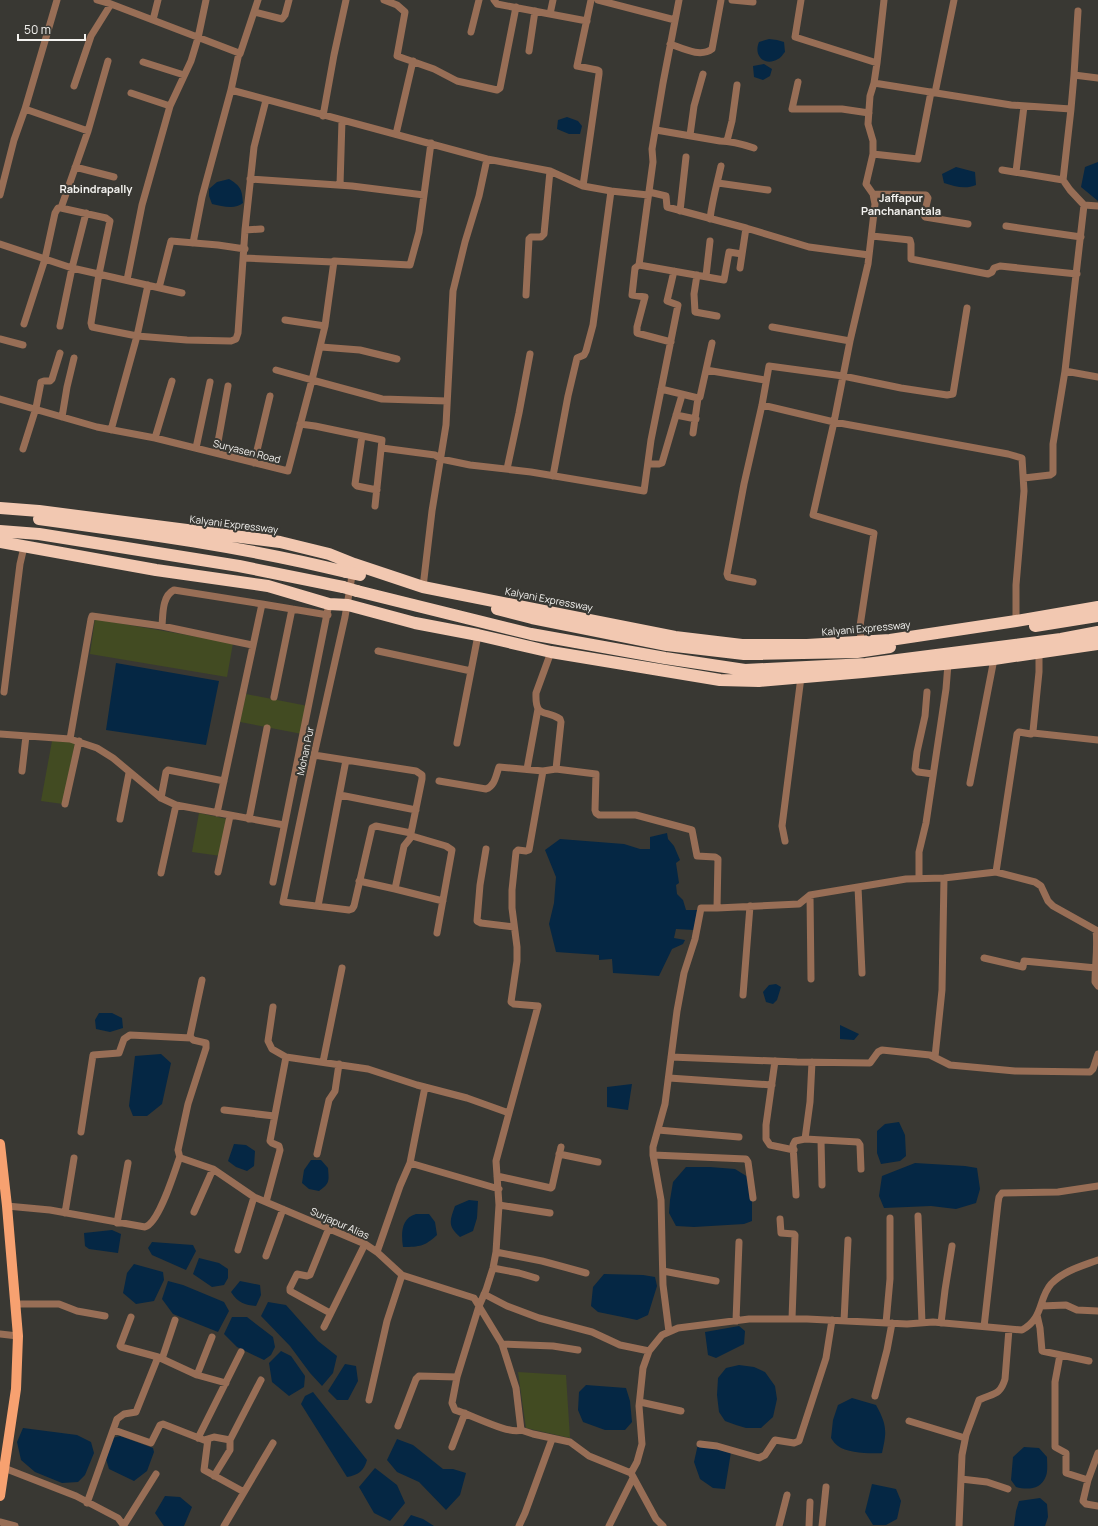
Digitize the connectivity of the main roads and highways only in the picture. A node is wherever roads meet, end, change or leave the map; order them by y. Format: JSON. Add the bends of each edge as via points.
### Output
{"nodes":[{"id":1,"x":0,"y":508,"type":"edge"},
{"id":2,"x":0,"y":516,"type":"edge"},
{"id":3,"x":0,"y":530,"type":"edge"},
{"id":4,"x":0,"y":542,"type":"edge"},
{"id":5,"x":350,"y":568,"type":"junction"},
{"id":6,"x":1098,"y":607,"type":"edge"},
{"id":7,"x":1098,"y":616,"type":"edge"},
{"id":8,"x":1098,"y":632,"type":"edge"},
{"id":9,"x":1098,"y":644,"type":"edge"},
{"id":10,"x":0,"y":1144,"type":"edge"},
{"id":11,"x":4,"y":1201,"type":"edge"},
{"id":12,"x":5,"y":1438,"type":"edge"},
{"id":13,"x":0,"y":1496,"type":"edge"}],
"edges":[{"from":1,"to":5,"type":"highway","name":"Kalyani Expressway","via":[[280,542],[329,554]]},
{"from":2,"to":5,"type":"highway","via":[[90,526]]},
{"from":3,"to":8,"type":"highway","bridge":true,"via":[[239,566],[343,587],[531,634],[745,670],[866,664]]},
{"from":4,"to":9,"type":"highway","via":[[156,570],[268,586],[329,609],[348,605],[415,623],[551,652],[720,680],[759,681],[948,664]]},
{"from":5,"to":6,"type":"highway","name":"Kalyani Expressway","via":[[423,587],[675,637],[735,644],[807,645],[890,640]]},
{"from":5,"to":7,"type":"highway","bridge":true,"via":[[360,575],[532,618],[667,645],[744,654],[856,652]]},
{"from":10,"to":11,"type":"main road"},
{"from":11,"to":12,"type":"main road","via":[[18,1336],[16,1389]]},
{"from":12,"to":13,"type":"main road"}]}
